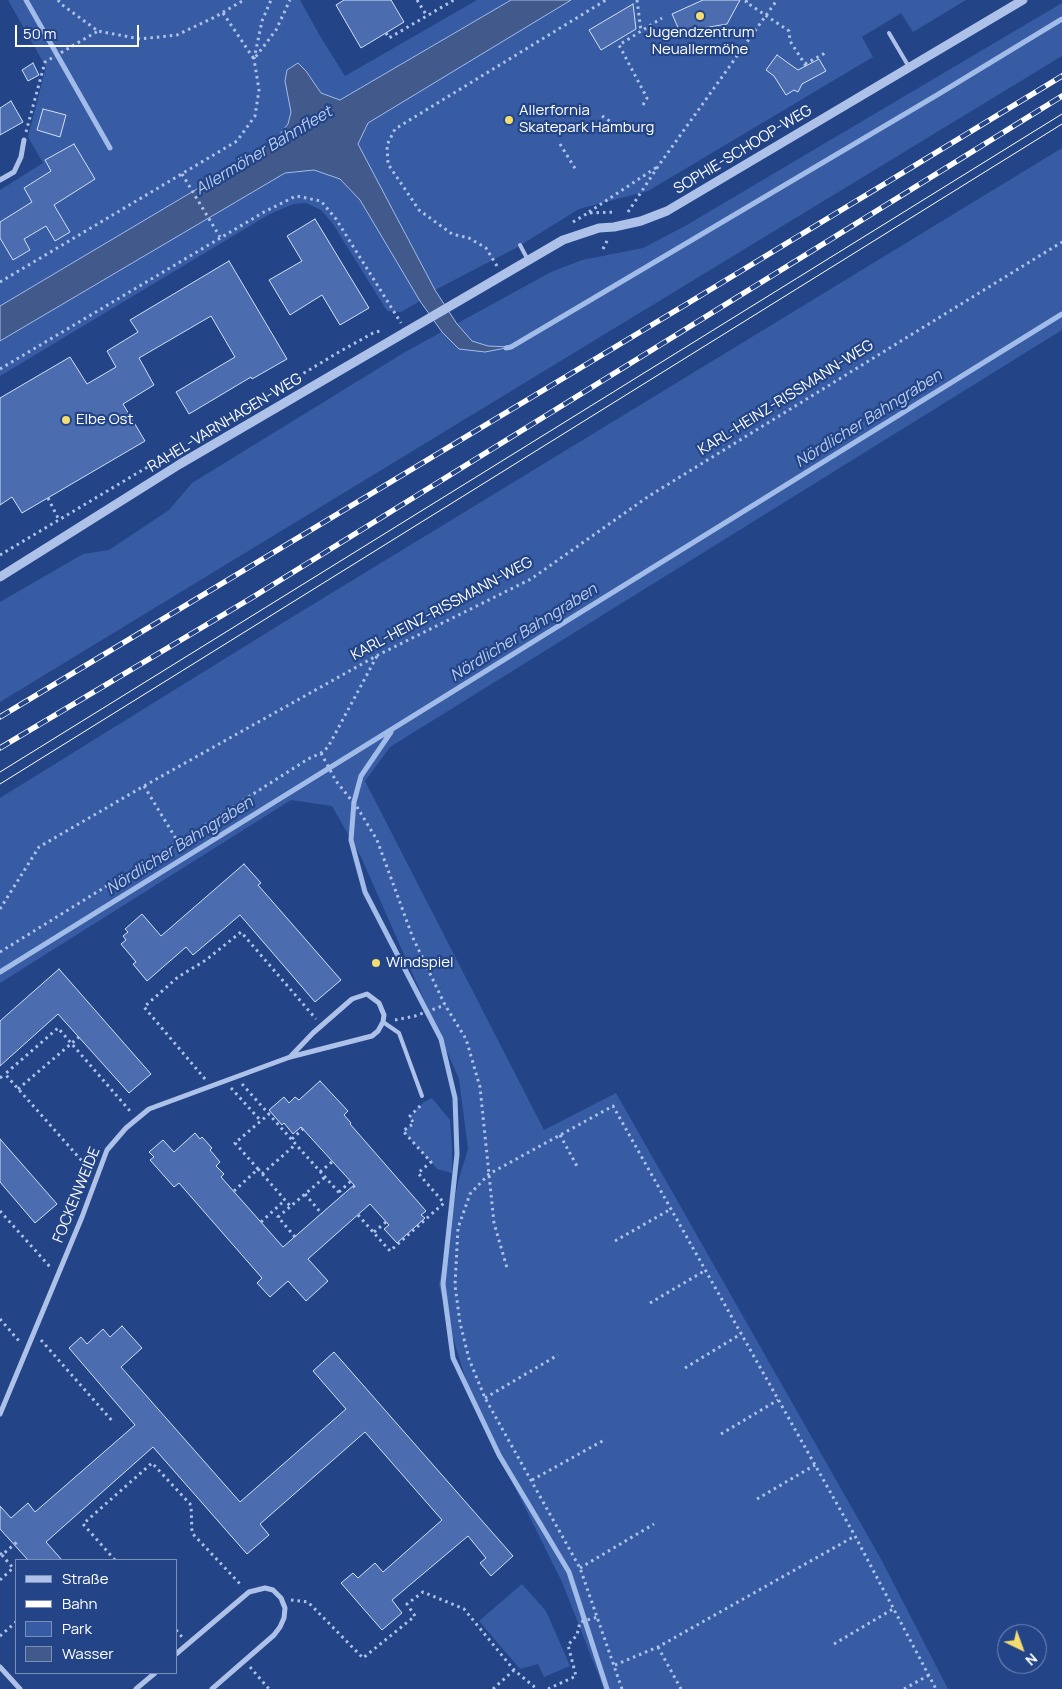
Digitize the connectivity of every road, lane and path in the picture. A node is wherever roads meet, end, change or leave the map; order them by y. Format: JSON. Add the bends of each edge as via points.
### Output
{"nodes":[{"id":1,"x":58,"y":0,"type":"edge"},
{"id":2,"x":244,"y":0,"type":"edge"},
{"id":3,"x":271,"y":0,"type":"edge"},
{"id":4,"x":290,"y":0,"type":"edge"},
{"id":5,"x":417,"y":0,"type":"edge"},
{"id":6,"x":454,"y":0,"type":"edge"},
{"id":7,"x":606,"y":0,"type":"edge"},
{"id":8,"x":637,"y":0,"type":"edge"},
{"id":9,"x":747,"y":0,"type":"edge"},
{"id":10,"x":777,"y":0,"type":"edge"},
{"id":11,"x":1023,"y":0,"type":"edge"},
{"id":12,"x":223,"y":12,"type":"junction"},
{"id":13,"x":427,"y":16,"type":"junction"},
{"id":14,"x":766,"y":16,"type":"junction"},
{"id":15,"x":662,"y":18,"type":"dead end"},
{"id":16,"x":98,"y":31,"type":"junction"},
{"id":17,"x":641,"y":31,"type":"junction"},
{"id":18,"x":386,"y":33,"type":"dead end"},
{"id":19,"x":889,"y":33,"type":"dead end"},
{"id":20,"x":827,"y":52,"type":"dead end"},
{"id":21,"x":254,"y":59,"type":"junction"},
{"id":22,"x":909,"y":67,"type":"junction"},
{"id":23,"x":643,"y":105,"type":"dead end"},
{"id":24,"x":602,"y":116,"type":"dead end"},
{"id":25,"x":625,"y":131,"type":"dead end"},
{"id":26,"x":24,"y":140,"type":"joint"},
{"id":27,"x":560,"y":144,"type":"dead end"},
{"id":28,"x":659,"y":165,"type":"junction"},
{"id":29,"x":576,"y":170,"type":"dead end"},
{"id":30,"x":182,"y":174,"type":"junction"},
{"id":31,"x":0,"y":180,"type":"edge"},
{"id":32,"x":588,"y":213,"type":"dead end"},
{"id":33,"x":614,"y":227,"type":"junction"},
{"id":34,"x":220,"y":238,"type":"junction"},
{"id":35,"x":1062,"y":242,"type":"edge"},
{"id":36,"x":520,"y":244,"type":"dead end"},
{"id":37,"x":528,"y":260,"type":"junction"},
{"id":38,"x":502,"y":275,"type":"junction"},
{"id":39,"x":0,"y":282,"type":"edge"},
{"id":40,"x":467,"y":295,"type":"joint"},
{"id":41,"x":409,"y":329,"type":"junction"},
{"id":42,"x":0,"y":369,"type":"edge"},
{"id":43,"x":48,"y":498,"type":"dead end"},
{"id":44,"x":59,"y":520,"type":"dead end"},
{"id":45,"x":0,"y":577,"type":"edge"},
{"id":46,"x":378,"y":655,"type":"junction"},
{"id":47,"x":321,"y":753,"type":"junction"},
{"id":48,"x":144,"y":786,"type":"junction"},
{"id":49,"x":178,"y":842,"type":"junction"},
{"id":50,"x":0,"y":909,"type":"edge"},
{"id":51,"x":0,"y":952,"type":"edge"},
{"id":52,"x":445,"y":1005,"type":"junction"},
{"id":53,"x":415,"y":1016,"type":"dead end"},
{"id":54,"x":383,"y":1022,"type":"junction"},
{"id":55,"x":321,"y":1025,"type":"junction"},
{"id":56,"x":78,"y":1037,"type":"dead end"},
{"id":57,"x":71,"y":1043,"type":"junction"},
{"id":58,"x":290,"y":1057,"type":"junction"},
{"id":59,"x":5,"y":1074,"type":"junction"},
{"id":60,"x":0,"y":1078,"type":"edge"},
{"id":61,"x":237,"y":1078,"type":"junction"},
{"id":62,"x":212,"y":1087,"type":"junction"},
{"id":63,"x":18,"y":1089,"type":"junction"},
{"id":64,"x":422,"y":1096,"type":"joint"},
{"id":65,"x":241,"y":1099,"type":"dead end"},
{"id":66,"x":269,"y":1114,"type":"junction"},
{"id":67,"x":137,"y":1119,"type":"junction"},
{"id":68,"x":261,"y":1122,"type":"junction"},
{"id":69,"x":305,"y":1127,"type":"dead end"},
{"id":70,"x":560,"y":1135,"type":"junction"},
{"id":71,"x":292,"y":1139,"type":"junction"},
{"id":72,"x":296,"y":1144,"type":"junction"},
{"id":73,"x":333,"y":1161,"type":"dead end"},
{"id":74,"x":578,"y":1168,"type":"dead end"},
{"id":75,"x":258,"y":1170,"type":"junction"},
{"id":76,"x":320,"y":1172,"type":"junction"},
{"id":77,"x":262,"y":1174,"type":"junction"},
{"id":78,"x":489,"y":1174,"type":"junction"},
{"id":79,"x":325,"y":1176,"type":"junction"},
{"id":80,"x":96,"y":1177,"type":"junction"},
{"id":81,"x":356,"y":1189,"type":"dead end"},
{"id":82,"x":234,"y":1191,"type":"dead end"},
{"id":83,"x":304,"y":1194,"type":"junction"},
{"id":84,"x":285,"y":1200,"type":"junction"},
{"id":85,"x":291,"y":1207,"type":"junction"},
{"id":86,"x":671,"y":1209,"type":"junction"},
{"id":87,"x":0,"y":1211,"type":"edge"},
{"id":88,"x":322,"y":1214,"type":"dead end"},
{"id":89,"x":358,"y":1215,"type":"dead end"},
{"id":90,"x":261,"y":1222,"type":"dead end"},
{"id":91,"x":386,"y":1222,"type":"dead end"},
{"id":92,"x":374,"y":1232,"type":"junction"},
{"id":93,"x":295,"y":1237,"type":"dead end"},
{"id":94,"x":615,"y":1241,"type":"dead end"},
{"id":95,"x":507,"y":1268,"type":"dead end"},
{"id":96,"x":706,"y":1270,"type":"junction"},
{"id":97,"x":58,"y":1276,"type":"junction"},
{"id":98,"x":650,"y":1304,"type":"dead end"},
{"id":99,"x":0,"y":1319,"type":"edge"},
{"id":100,"x":34,"y":1332,"type":"junction"},
{"id":101,"x":742,"y":1334,"type":"junction"},
{"id":102,"x":27,"y":1350,"type":"junction"},
{"id":103,"x":558,"y":1355,"type":"dead end"},
{"id":104,"x":685,"y":1368,"type":"dead end"},
{"id":105,"x":485,"y":1398,"type":"junction"},
{"id":106,"x":778,"y":1400,"type":"junction"},
{"id":107,"x":0,"y":1414,"type":"edge"},
{"id":108,"x":114,"y":1424,"type":"dead end"},
{"id":109,"x":721,"y":1434,"type":"dead end"},
{"id":110,"x":606,"y":1439,"type":"dead end"},
{"id":111,"x":815,"y":1465,"type":"junction"},
{"id":112,"x":532,"y":1480,"type":"junction"},
{"id":113,"x":757,"y":1498,"type":"dead end"},
{"id":114,"x":654,"y":1524,"type":"dead end"},
{"id":115,"x":855,"y":1536,"type":"junction"},
{"id":116,"x":17,"y":1542,"type":"dead end"},
{"id":117,"x":1,"y":1554,"type":"edge"},
{"id":118,"x":114,"y":1559,"type":"edge"},
{"id":119,"x":580,"y":1568,"type":"junction"},
{"id":120,"x":0,"y":1580,"type":"edge"},
{"id":121,"x":249,"y":1592,"type":"junction"},
{"id":122,"x":281,"y":1598,"type":"junction"},
{"id":123,"x":893,"y":1609,"type":"junction"},
{"id":124,"x":598,"y":1617,"type":"junction"},
{"id":125,"x":15,"y":1623,"type":"edge"},
{"id":126,"x":0,"y":1636,"type":"edge"},
{"id":127,"x":834,"y":1644,"type":"dead end"},
{"id":128,"x":658,"y":1647,"type":"junction"},
{"id":129,"x":178,"y":1652,"type":"edge"},
{"id":130,"x":244,"y":1661,"type":"junction"},
{"id":131,"x":615,"y":1665,"type":"junction"},
{"id":132,"x":0,"y":1667,"type":"edge"},
{"id":133,"x":514,"y":1670,"type":"junction"},
{"id":134,"x":154,"y":1674,"type":"edge"},
{"id":135,"x":929,"y":1676,"type":"junction"},
{"id":136,"x":20,"y":1689,"type":"edge"},
{"id":137,"x":136,"y":1689,"type":"edge"},
{"id":138,"x":212,"y":1689,"type":"edge"},
{"id":139,"x":269,"y":1689,"type":"edge"},
{"id":140,"x":493,"y":1689,"type":"edge"},
{"id":141,"x":537,"y":1689,"type":"edge"},
{"id":142,"x":548,"y":1689,"type":"edge"},
{"id":143,"x":622,"y":1689,"type":"edge"},
{"id":144,"x":681,"y":1689,"type":"edge"},
{"id":145,"x":904,"y":1689,"type":"edge"},
{"id":146,"x":936,"y":1689,"type":"edge"}],
"edges":[{"from":1,"to":16,"type":"path"},
{"from":2,"to":12,"type":"path"},
{"from":3,"to":21,"type":"path","via":[[262,21]]},
{"from":4,"to":21,"type":"path","via":[[276,30]]},
{"from":5,"to":13,"type":"path"},
{"from":6,"to":13,"type":"path"},
{"from":7,"to":38,"type":"path","via":[[395,129],[387,145],[388,164],[419,210],[452,234],[469,238],[486,248]]},
{"from":8,"to":17,"type":"path"},
{"from":9,"to":14,"type":"path"},
{"from":10,"to":14,"type":"path"},
{"from":11,"to":22,"type":"street","name":"SOPHIE-SCHOOP-WEG"},
{"from":12,"to":16,"type":"path","via":[[177,36],[140,39]]},
{"from":12,"to":21,"type":"path"},
{"from":13,"to":18,"type":"path","via":[[389,38]]},
{"from":14,"to":20,"type":"path","via":[[789,31],[790,41],[805,65]]},
{"from":14,"to":28,"type":"path"},
{"from":15,"to":17,"type":"path"},
{"from":16,"to":26,"type":"path","via":[[45,62]]},
{"from":17,"to":23,"type":"path","via":[[619,45],[646,98]]},
{"from":19,"to":22,"type":"lane"},
{"from":21,"to":30,"type":"path","via":[[259,90],[255,116],[237,141]]},
{"from":22,"to":33,"type":"street","name":"SOPHIE-SCHOOP-WEG","via":[[667,211]]},
{"from":24,"to":25,"type":"path"},
{"from":26,"to":31,"type":"street","via":[[14,172]]},
{"from":27,"to":29,"type":"path"},
{"from":28,"to":32,"type":"path"},
{"from":28,"to":33,"type":"path"},
{"from":30,"to":34,"type":"path"},
{"from":30,"to":39,"type":"path"},
{"from":33,"to":37,"type":"street","name":"SOPHIE-SCHOOP-WEG","via":[[599,228],[564,240]]},
{"from":34,"to":41,"type":"path","via":[[296,196],[321,201]]},
{"from":34,"to":42,"type":"path"},
{"from":35,"to":46,"type":"path","name":"KARL-HEINZ-RISSMANN-WEG","via":[[649,496],[530,579]]},
{"from":36,"to":37,"type":"lane"},
{"from":37,"to":38,"type":"street","name":"SOPHIE-SCHOOP-WEG"},
{"from":38,"to":40,"type":"street","name":"SOPHIE-SCHOOP-WEG"},
{"from":40,"to":41,"type":"street","name":"RAHEL-VARNHAGEN-WEG"},
{"from":41,"to":45,"type":"street","name":"RAHEL-VARNHAGEN-WEG","via":[[180,464]]},
{"from":43,"to":44,"type":"path"},
{"from":46,"to":47,"type":"path","via":[[328,747]]},
{"from":46,"to":48,"type":"path","name":"KARL-HEINZ-RISSMANN-WEG"},
{"from":47,"to":49,"type":"path"},
{"from":47,"to":52,"type":"path","via":[[336,781],[377,840],[412,938]]},
{"from":48,"to":49,"type":"path"},
{"from":48,"to":50,"type":"path","name":"KARL-HEINZ-RISSMANN-WEG","via":[[39,847]]},
{"from":49,"to":51,"type":"path"},
{"from":52,"to":53,"type":"path"},
{"from":52,"to":78,"type":"path","via":[[466,1039],[480,1087]]},
{"from":54,"to":55,"type":"street","name":"FOCKENWEIDE","via":[[379,1003],[367,994],[352,998]]},
{"from":54,"to":58,"type":"street","name":"FOCKENWEIDE","via":[[372,1036]]},
{"from":54,"to":64,"type":"lane","via":[[398,1032]]},
{"from":55,"to":58,"type":"street","name":"FOCKENWEIDE"},
{"from":55,"to":62,"type":"path","via":[[241,932],[178,977],[144,1008]]},
{"from":56,"to":57,"type":"path"},
{"from":57,"to":59,"type":"path","via":[[58,1028]]},
{"from":57,"to":63,"type":"path"},
{"from":57,"to":67,"type":"path"},
{"from":58,"to":61,"type":"street","name":"FOCKENWEIDE"},
{"from":59,"to":60,"type":"path"},
{"from":59,"to":63,"type":"path"},
{"from":61,"to":62,"type":"street","name":"FOCKENWEIDE"},
{"from":61,"to":66,"type":"path"},
{"from":62,"to":67,"type":"street","name":"FOCKENWEIDE","via":[[149,1109]]},
{"from":63,"to":80,"type":"path"},
{"from":64,"to":92,"type":"path","via":[[424,1102],[409,1117],[414,1122],[404,1131],[431,1162],[418,1173],[444,1203],[390,1251]]},
{"from":65,"to":68,"type":"path"},
{"from":66,"to":68,"type":"path"},
{"from":66,"to":71,"type":"path"},
{"from":67,"to":80,"type":"street","name":"FOCKENWEIDE","via":[[107,1150]]},
{"from":68,"to":75,"type":"path","via":[[236,1144]]},
{"from":69,"to":71,"type":"path"},
{"from":70,"to":74,"type":"path"},
{"from":70,"to":78,"type":"path"},
{"from":70,"to":86,"type":"path","via":[[614,1106]]},
{"from":71,"to":72,"type":"path"},
{"from":72,"to":76,"type":"path"},
{"from":72,"to":77,"type":"path"},
{"from":73,"to":76,"type":"path"},
{"from":75,"to":77,"type":"path"},
{"from":75,"to":82,"type":"path"},
{"from":76,"to":79,"type":"path"},
{"from":77,"to":84,"type":"path"},
{"from":78,"to":95,"type":"path","via":[[494,1223]]},
{"from":78,"to":105,"type":"path","via":[[470,1194],[458,1228],[455,1286],[469,1359]]},
{"from":79,"to":81,"type":"path","via":[[340,1194],[350,1182]]},
{"from":79,"to":83,"type":"path"},
{"from":80,"to":97,"type":"street","name":"FOCKENWEIDE"},
{"from":83,"to":85,"type":"path"},
{"from":83,"to":88,"type":"path"},
{"from":84,"to":85,"type":"path"},
{"from":84,"to":90,"type":"path"},
{"from":85,"to":93,"type":"path","via":[[278,1217]]},
{"from":86,"to":94,"type":"path"},
{"from":86,"to":96,"type":"path"},
{"from":87,"to":97,"type":"path"},
{"from":89,"to":92,"type":"path"},
{"from":91,"to":92,"type":"path"},
{"from":96,"to":98,"type":"path"},
{"from":96,"to":101,"type":"path"},
{"from":97,"to":100,"type":"street","name":"FOCKENWEIDE"},
{"from":99,"to":102,"type":"path"},
{"from":100,"to":102,"type":"street","name":"FOCKENWEIDE"},
{"from":100,"to":108,"type":"path"},
{"from":101,"to":104,"type":"path"},
{"from":101,"to":106,"type":"path"},
{"from":102,"to":107,"type":"street","name":"FOCKENWEIDE"},
{"from":103,"to":105,"type":"path"},
{"from":105,"to":112,"type":"path"},
{"from":106,"to":109,"type":"path"},
{"from":106,"to":111,"type":"path"},
{"from":110,"to":112,"type":"path"},
{"from":111,"to":113,"type":"path"},
{"from":111,"to":115,"type":"path"},
{"from":112,"to":119,"type":"path"},
{"from":114,"to":119,"type":"path"},
{"from":115,"to":123,"type":"path"},
{"from":115,"to":128,"type":"path"},
{"from":116,"to":117,"type":"path"},
{"from":117,"to":120,"type":"path","via":[[13,1568]]},
{"from":118,"to":121,"type":"path","via":[[83,1524],[152,1463],[191,1505],[192,1533]]},
{"from":119,"to":124,"type":"path"},
{"from":121,"to":122,"type":"street","via":[[265,1588],[273,1590]]},
{"from":121,"to":129,"type":"street"},
{"from":122,"to":130,"type":"street","via":[[285,1608],[280,1627]]},
{"from":122,"to":133,"type":"path","via":[[308,1602],[363,1658],[415,1616],[407,1604],[423,1592],[464,1610]]},
{"from":123,"to":127,"type":"path"},
{"from":123,"to":135,"type":"path"},
{"from":124,"to":131,"type":"path"},
{"from":124,"to":142,"type":"path","via":[[580,1622],[577,1635],[568,1645],[576,1676]]},
{"from":125,"to":126,"type":"path"},
{"from":128,"to":131,"type":"path"},
{"from":128,"to":144,"type":"path"},
{"from":130,"to":138,"type":"street"},
{"from":130,"to":139,"type":"path"},
{"from":131,"to":143,"type":"path"},
{"from":132,"to":136,"type":"street"},
{"from":133,"to":140,"type":"path"},
{"from":133,"to":141,"type":"path"},
{"from":134,"to":137,"type":"street"},
{"from":135,"to":145,"type":"path"},
{"from":135,"to":146,"type":"path"}]}
